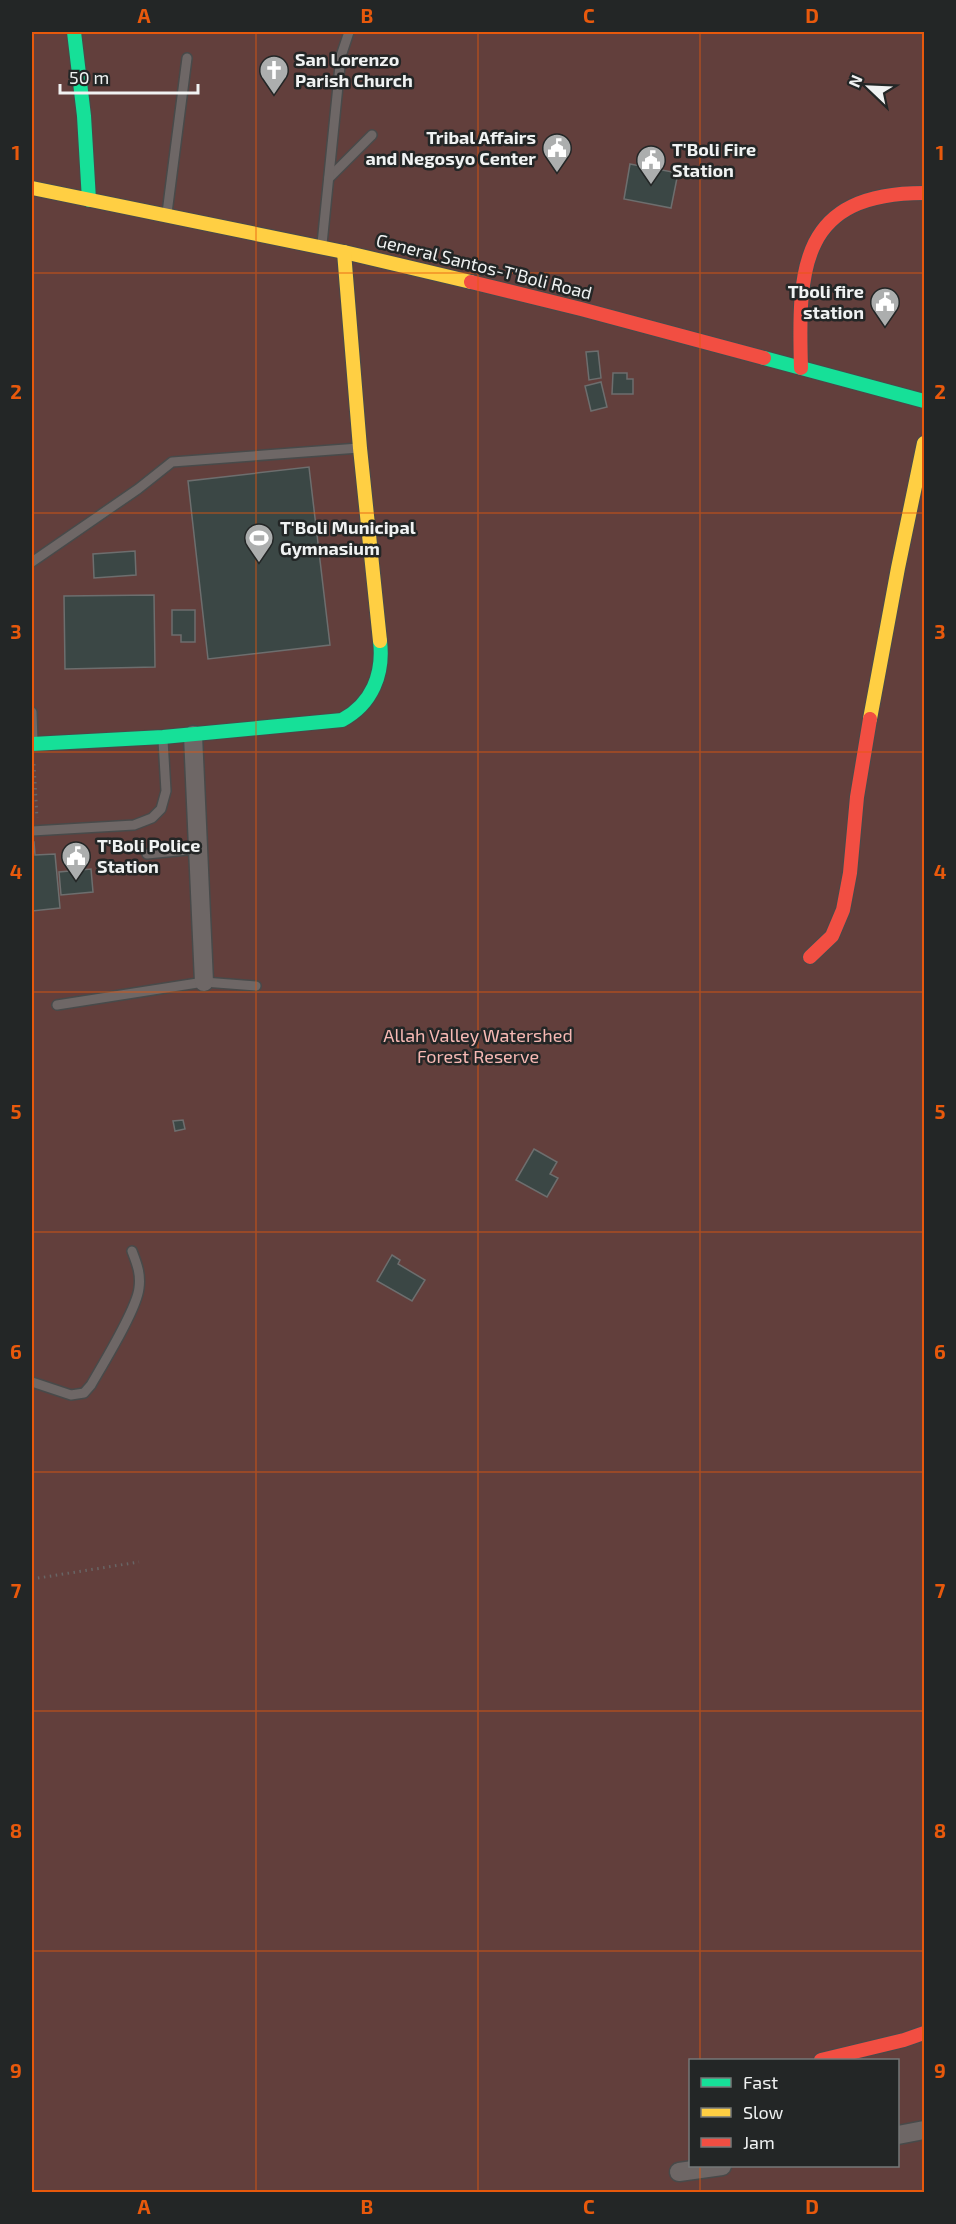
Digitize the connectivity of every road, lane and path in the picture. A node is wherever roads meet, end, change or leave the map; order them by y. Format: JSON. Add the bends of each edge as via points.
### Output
{"nodes":[{"id":1,"x":74,"y":32,"type":"edge"},
{"id":2,"x":349,"y":32,"type":"edge"},
{"id":3,"x":187,"y":58,"type":"dead end"},
{"id":4,"x":372,"y":135,"type":"dead end"},
{"id":5,"x":329,"y":178,"type":"junction"},
{"id":6,"x":32,"y":188,"type":"edge"},
{"id":7,"x":924,"y":193,"type":"edge"},
{"id":8,"x":89,"y":200,"type":"junction"},
{"id":9,"x":167,"y":216,"type":"junction"},
{"id":10,"x":322,"y":247,"type":"junction"},
{"id":11,"x":344,"y":252,"type":"junction"},
{"id":12,"x":801,"y":368,"type":"junction"},
{"id":13,"x":924,"y":401,"type":"edge"},
{"id":14,"x":924,"y":443,"type":"edge"},
{"id":15,"x":360,"y":448,"type":"junction"},
{"id":16,"x":32,"y":562,"type":"edge"},
{"id":17,"x":32,"y":712,"type":"edge"},
{"id":18,"x":193,"y":735,"type":"junction"},
{"id":19,"x":163,"y":737,"type":"junction"},
{"id":20,"x":32,"y":744,"type":"edge"},
{"id":21,"x":35,"y":831,"type":"edge"},
{"id":22,"x":198,"y":849,"type":"junction"},
{"id":23,"x":147,"y":854,"type":"dead end"},
{"id":24,"x":810,"y":957,"type":"dead end"},
{"id":25,"x":204,"y":982,"type":"junction"},
{"id":26,"x":256,"y":986,"type":"dead end"},
{"id":27,"x":57,"y":1005,"type":"dead end"},
{"id":28,"x":132,"y":1251,"type":"dead end"},
{"id":29,"x":32,"y":1382,"type":"edge"},
{"id":30,"x":139,"y":1562,"type":"dead end"},
{"id":31,"x":32,"y":1579,"type":"edge"},
{"id":32,"x":924,"y":2033,"type":"edge"},
{"id":33,"x":829,"y":2059,"type":"edge"},
{"id":34,"x":924,"y":2130,"type":"edge"},
{"id":35,"x":899,"y":2135,"type":"edge"},
{"id":36,"x":715,"y":2167,"type":"edge"},
{"id":37,"x":679,"y":2172,"type":"dead end"}],
"edges":[{"from":1,"to":8,"type":"street","via":[[84,106]]},
{"from":2,"to":5,"type":"lane","via":[[341,56]]},
{"from":3,"to":9,"type":"lane"},
{"from":4,"to":5,"type":"lane"},
{"from":5,"to":10,"type":"lane"},
{"from":6,"to":8,"type":"street","name":"General Santos-T'Boli Road"},
{"from":7,"to":12,"type":"street","via":[[895,193],[863,202],[819,232],[802,287]]},
{"from":8,"to":9,"type":"street","name":"General Santos-T'Boli Road"},
{"from":9,"to":10,"type":"street","name":"General Santos-T'Boli Road"},
{"from":10,"to":11,"type":"street","name":"General Santos-T'Boli Road"},
{"from":11,"to":12,"type":"street","name":"General Santos-T'Boli Road","via":[[581,309]]},
{"from":11,"to":15,"type":"street"},
{"from":12,"to":13,"type":"street","name":"General Santos-T'Boli Road"},
{"from":14,"to":24,"type":"street","via":[[886,624],[857,793],[845,897],[837,928],[827,945]]},
{"from":15,"to":16,"type":"lane","via":[[172,462]]},
{"from":15,"to":18,"type":"street","via":[[381,648],[377,681],[369,699],[342,720]]},
{"from":17,"to":20,"type":"lane"},
{"from":18,"to":19,"type":"street"},
{"from":18,"to":22,"type":"street"},
{"from":19,"to":20,"type":"street"},
{"from":19,"to":21,"type":"lane","via":[[166,791],[161,809],[152,818],[134,825]]},
{"from":20,"to":21,"type":"path"},
{"from":22,"to":23,"type":"lane"},
{"from":22,"to":25,"type":"street"},
{"from":25,"to":26,"type":"lane"},
{"from":25,"to":27,"type":"lane"},
{"from":28,"to":29,"type":"lane","via":[[139,1271],[139,1290],[91,1385],[84,1393],[71,1395]]},
{"from":30,"to":31,"type":"path"},
{"from":32,"to":33,"type":"street"},
{"from":34,"to":35,"type":"street"},
{"from":36,"to":37,"type":"street"}]}
